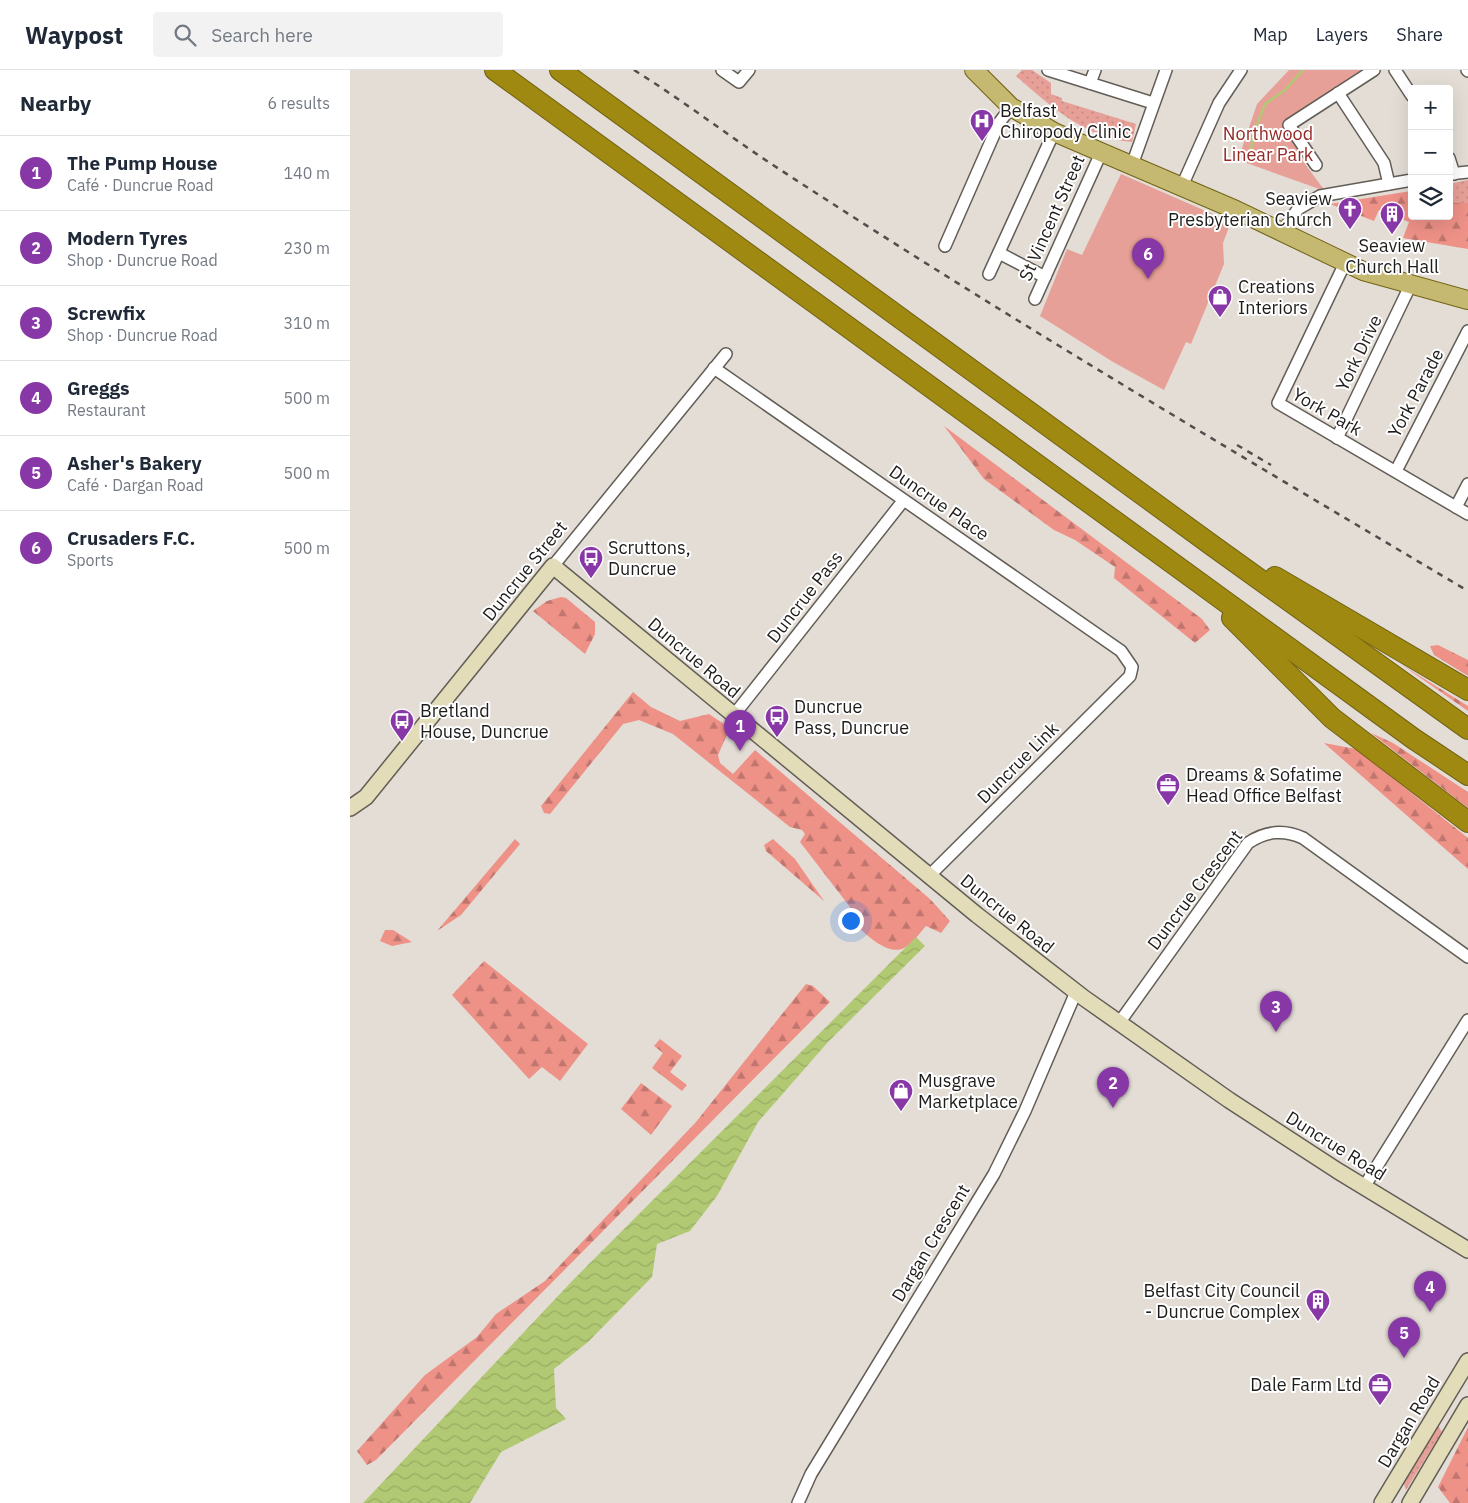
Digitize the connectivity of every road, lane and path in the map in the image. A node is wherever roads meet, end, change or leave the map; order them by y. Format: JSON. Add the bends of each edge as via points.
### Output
{"nodes":[{"id":1,"x":495,"y":70,"type":"edge"},
{"id":2,"x":560,"y":70,"type":"edge"},
{"id":3,"x":722,"y":70,"type":"edge"},
{"id":4,"x":749,"y":70,"type":"edge"},
{"id":5,"x":974,"y":70,"type":"edge"},
{"id":6,"x":1048,"y":70,"type":"edge"},
{"id":7,"x":1095,"y":70,"type":"edge"},
{"id":8,"x":1166,"y":70,"type":"edge"},
{"id":9,"x":1241,"y":70,"type":"edge"},
{"id":10,"x":1374,"y":70,"type":"edge"},
{"id":11,"x":1395,"y":70,"type":"edge"},
{"id":12,"x":1090,"y":83,"type":"junction"},
{"id":13,"x":1408,"y":90,"type":"edge"},
{"id":14,"x":1338,"y":93,"type":"junction"},
{"id":15,"x":1153,"y":103,"type":"junction"},
{"id":16,"x":1011,"y":106,"type":"junction"},
{"id":17,"x":1054,"y":132,"type":"junction"},
{"id":18,"x":1101,"y":153,"type":"junction"},
{"id":19,"x":1132,"y":165,"type":"junction"},
{"id":20,"x":1316,"y":165,"type":"dead end"},
{"id":21,"x":1468,"y":172,"type":"edge"},
{"id":22,"x":1453,"y":174,"type":"edge"},
{"id":23,"x":1408,"y":181,"type":"edge"},
{"id":24,"x":1389,"y":184,"type":"junction"},
{"id":25,"x":1182,"y":186,"type":"junction"},
{"id":26,"x":1282,"y":232,"type":"junction"},
{"id":27,"x":945,"y":246,"type":"dead end"},
{"id":28,"x":999,"y":253,"type":"junction"},
{"id":29,"x":1345,"y":263,"type":"junction"},
{"id":30,"x":989,"y":274,"type":"dead end"},
{"id":31,"x":1045,"y":277,"type":"junction"},
{"id":32,"x":1411,"y":284,"type":"junction"},
{"id":33,"x":1035,"y":299,"type":"dead end"},
{"id":34,"x":1468,"y":300,"type":"edge"},
{"id":35,"x":1468,"y":331,"type":"edge"},
{"id":36,"x":726,"y":354,"type":"dead end"},
{"id":37,"x":714,"y":368,"type":"junction"},
{"id":38,"x":1337,"y":438,"type":"junction"},
{"id":39,"x":1396,"y":471,"type":"junction"},
{"id":40,"x":1468,"y":484,"type":"edge"},
{"id":41,"x":904,"y":501,"type":"junction"},
{"id":42,"x":1456,"y":508,"type":"junction"},
{"id":43,"x":1468,"y":514,"type":"edge"},
{"id":44,"x":1213,"y":546,"type":"junction"},
{"id":45,"x":552,"y":566,"type":"junction"},
{"id":46,"x":1207,"y":588,"type":"junction"},
{"id":47,"x":1130,"y":676,"type":"joint"},
{"id":48,"x":1468,"y":690,"type":"edge"},
{"id":49,"x":734,"y":715,"type":"junction"},
{"id":50,"x":1468,"y":728,"type":"edge"},
{"id":51,"x":1468,"y":775,"type":"edge"},
{"id":52,"x":350,"y":808,"type":"edge"},
{"id":53,"x":1468,"y":822,"type":"edge"},
{"id":54,"x":930,"y":875,"type":"junction"},
{"id":55,"x":1468,"y":957,"type":"edge"},
{"id":56,"x":1076,"y":992,"type":"junction"},
{"id":57,"x":1468,"y":1020,"type":"edge"},
{"id":58,"x":1119,"y":1023,"type":"junction"},
{"id":59,"x":1364,"y":1187,"type":"junction"},
{"id":60,"x":1461,"y":1241,"type":"edge"},
{"id":61,"x":1468,"y":1250,"type":"edge"},
{"id":62,"x":1468,"y":1361,"type":"edge"},
{"id":63,"x":1468,"y":1405,"type":"edge"},
{"id":64,"x":798,"y":1503,"type":"edge"},
{"id":65,"x":1382,"y":1503,"type":"edge"},
{"id":66,"x":1410,"y":1503,"type":"edge"}],
"edges":[{"from":1,"to":46,"type":"highway"},
{"from":2,"to":44,"type":"highway"},
{"from":3,"to":4,"type":"street","via":[[739,82]]},
{"from":5,"to":16,"type":"main road"},
{"from":6,"to":12,"type":"street"},
{"from":7,"to":12,"type":"street"},
{"from":8,"to":15,"type":"street"},
{"from":9,"to":25,"type":"street","via":[[1219,104]]},
{"from":10,"to":14,"type":"street"},
{"from":11,"to":13,"type":"street"},
{"from":12,"to":15,"type":"street"},
{"from":14,"to":20,"type":"street","via":[[1289,124]]},
{"from":14,"to":24,"type":"street","via":[[1384,162]]},
{"from":15,"to":19,"type":"street"},
{"from":16,"to":17,"type":"main road"},
{"from":16,"to":27,"type":"street","via":[[999,123]]},
{"from":17,"to":18,"type":"main road"},
{"from":17,"to":28,"type":"street"},
{"from":18,"to":19,"type":"main road"},
{"from":18,"to":31,"type":"street","name":"St Vincent Street"},
{"from":19,"to":25,"type":"main road"},
{"from":21,"to":22,"type":"street"},
{"from":23,"to":24,"type":"street"},
{"from":24,"to":26,"type":"street","via":[[1320,196],[1298,209]]},
{"from":25,"to":26,"type":"main road"},
{"from":26,"to":29,"type":"main road"},
{"from":28,"to":30,"type":"street"},
{"from":28,"to":31,"type":"street"},
{"from":29,"to":32,"type":"main road"},
{"from":29,"to":38,"type":"street","name":"York Park","via":[[1278,404]]},
{"from":31,"to":33,"type":"street","name":"St Vincent Street"},
{"from":32,"to":34,"type":"main road"},
{"from":32,"to":38,"type":"street","name":"York Drive"},
{"from":35,"to":39,"type":"street","name":"York Parade"},
{"from":36,"to":37,"type":"street","name":"Duncrue Street"},
{"from":37,"to":41,"type":"street","name":"Duncrue Place"},
{"from":37,"to":45,"type":"street","name":"Duncrue Street"},
{"from":38,"to":39,"type":"street","name":"York Park"},
{"from":39,"to":42,"type":"street","name":"York Park"},
{"from":40,"to":42,"type":"street"},
{"from":41,"to":47,"type":"street","name":"Duncrue Place","via":[[1121,651],[1132,667]]},
{"from":41,"to":49,"type":"street","name":"Duncrue Pass"},
{"from":42,"to":43,"type":"street","name":"York Park"},
{"from":44,"to":48,"type":"highway","via":[[1266,571]]},
{"from":44,"to":50,"type":"highway"},
{"from":45,"to":49,"type":"street","name":"Duncrue Road"},
{"from":45,"to":52,"type":"street","name":"Duncrue Street","via":[[366,797]]},
{"from":46,"to":51,"type":"highway","via":[[1414,740]]},
{"from":46,"to":53,"type":"highway","via":[[1243,630],[1332,718]]},
{"from":47,"to":54,"type":"street","name":"Duncrue Link"},
{"from":49,"to":54,"type":"street","name":"Duncrue Road"},
{"from":54,"to":56,"type":"street","name":"Duncrue Road"},
{"from":55,"to":58,"type":"street","name":"Duncrue Crescent","via":[[1304,838],[1290,832],[1261,834],[1244,849]]},
{"from":56,"to":58,"type":"street","name":"Duncrue Road"},
{"from":56,"to":64,"type":"street","name":"Dargan Crescent","via":[[1000,1162],[811,1474]]},
{"from":57,"to":59,"type":"street"},
{"from":58,"to":59,"type":"street","name":"Duncrue Road","via":[[1229,1100]]},
{"from":59,"to":60,"type":"street","name":"Duncrue Road"},
{"from":60,"to":61,"type":"street","name":"Duncrue Road"},
{"from":62,"to":65,"type":"street","name":"Dargan Road"},
{"from":63,"to":66,"type":"street"}]}
